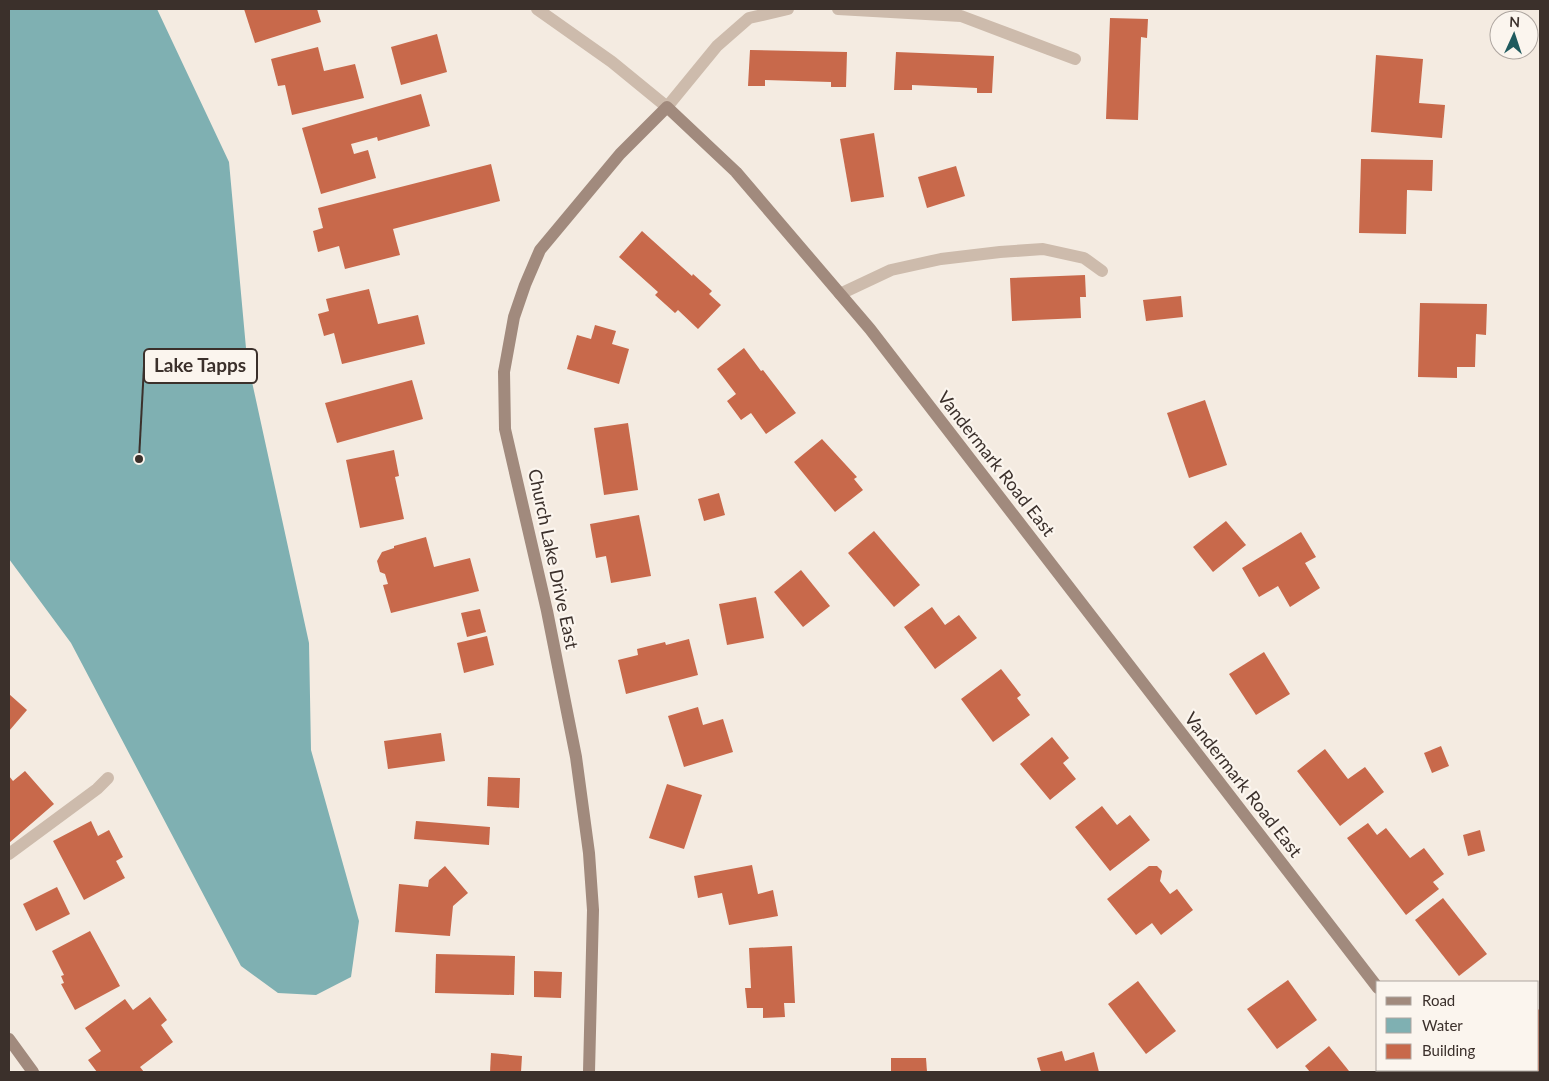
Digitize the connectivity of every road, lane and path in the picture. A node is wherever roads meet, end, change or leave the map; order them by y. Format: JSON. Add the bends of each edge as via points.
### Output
{"nodes":[{"id":1,"x":537,"y":9,"type":"edge"},
{"id":2,"x":788,"y":9,"type":"edge"},
{"id":3,"x":838,"y":9,"type":"edge"},
{"id":4,"x":1075,"y":59,"type":"dead end"},
{"id":5,"x":667,"y":107,"type":"junction"},
{"id":6,"x":1102,"y":271,"type":"dead end"},
{"id":7,"x":840,"y":294,"type":"junction"},
{"id":8,"x":108,"y":778,"type":"dead end"},
{"id":9,"x":9,"y":854,"type":"edge"},
{"id":10,"x":1376,"y":985,"type":"edge"},
{"id":11,"x":9,"y":1039,"type":"edge"},
{"id":12,"x":33,"y":1072,"type":"edge"},
{"id":13,"x":589,"y":1072,"type":"edge"}],
"edges":[{"from":1,"to":5,"type":"street","name":"Vandermark Road East","via":[[612,62]]},
{"from":2,"to":5,"type":"street","via":[[749,18],[717,46]]},
{"from":3,"to":4,"type":"street","via":[[961,16]]},
{"from":5,"to":7,"type":"street","name":"Vandermark Road East","via":[[736,172]]},
{"from":5,"to":13,"type":"street","name":"Church Lake Drive East","via":[[620,154],[540,250],[514,317],[504,372],[505,429],[547,611],[576,757],[589,853],[593,910]]},
{"from":6,"to":7,"type":"street","via":[[1084,258],[1043,249],[1000,252],[941,259],[891,270]]},
{"from":7,"to":10,"type":"street","name":"Vandermark Road East"},
{"from":8,"to":9,"type":"street"},
{"from":11,"to":12,"type":"street"}]}
